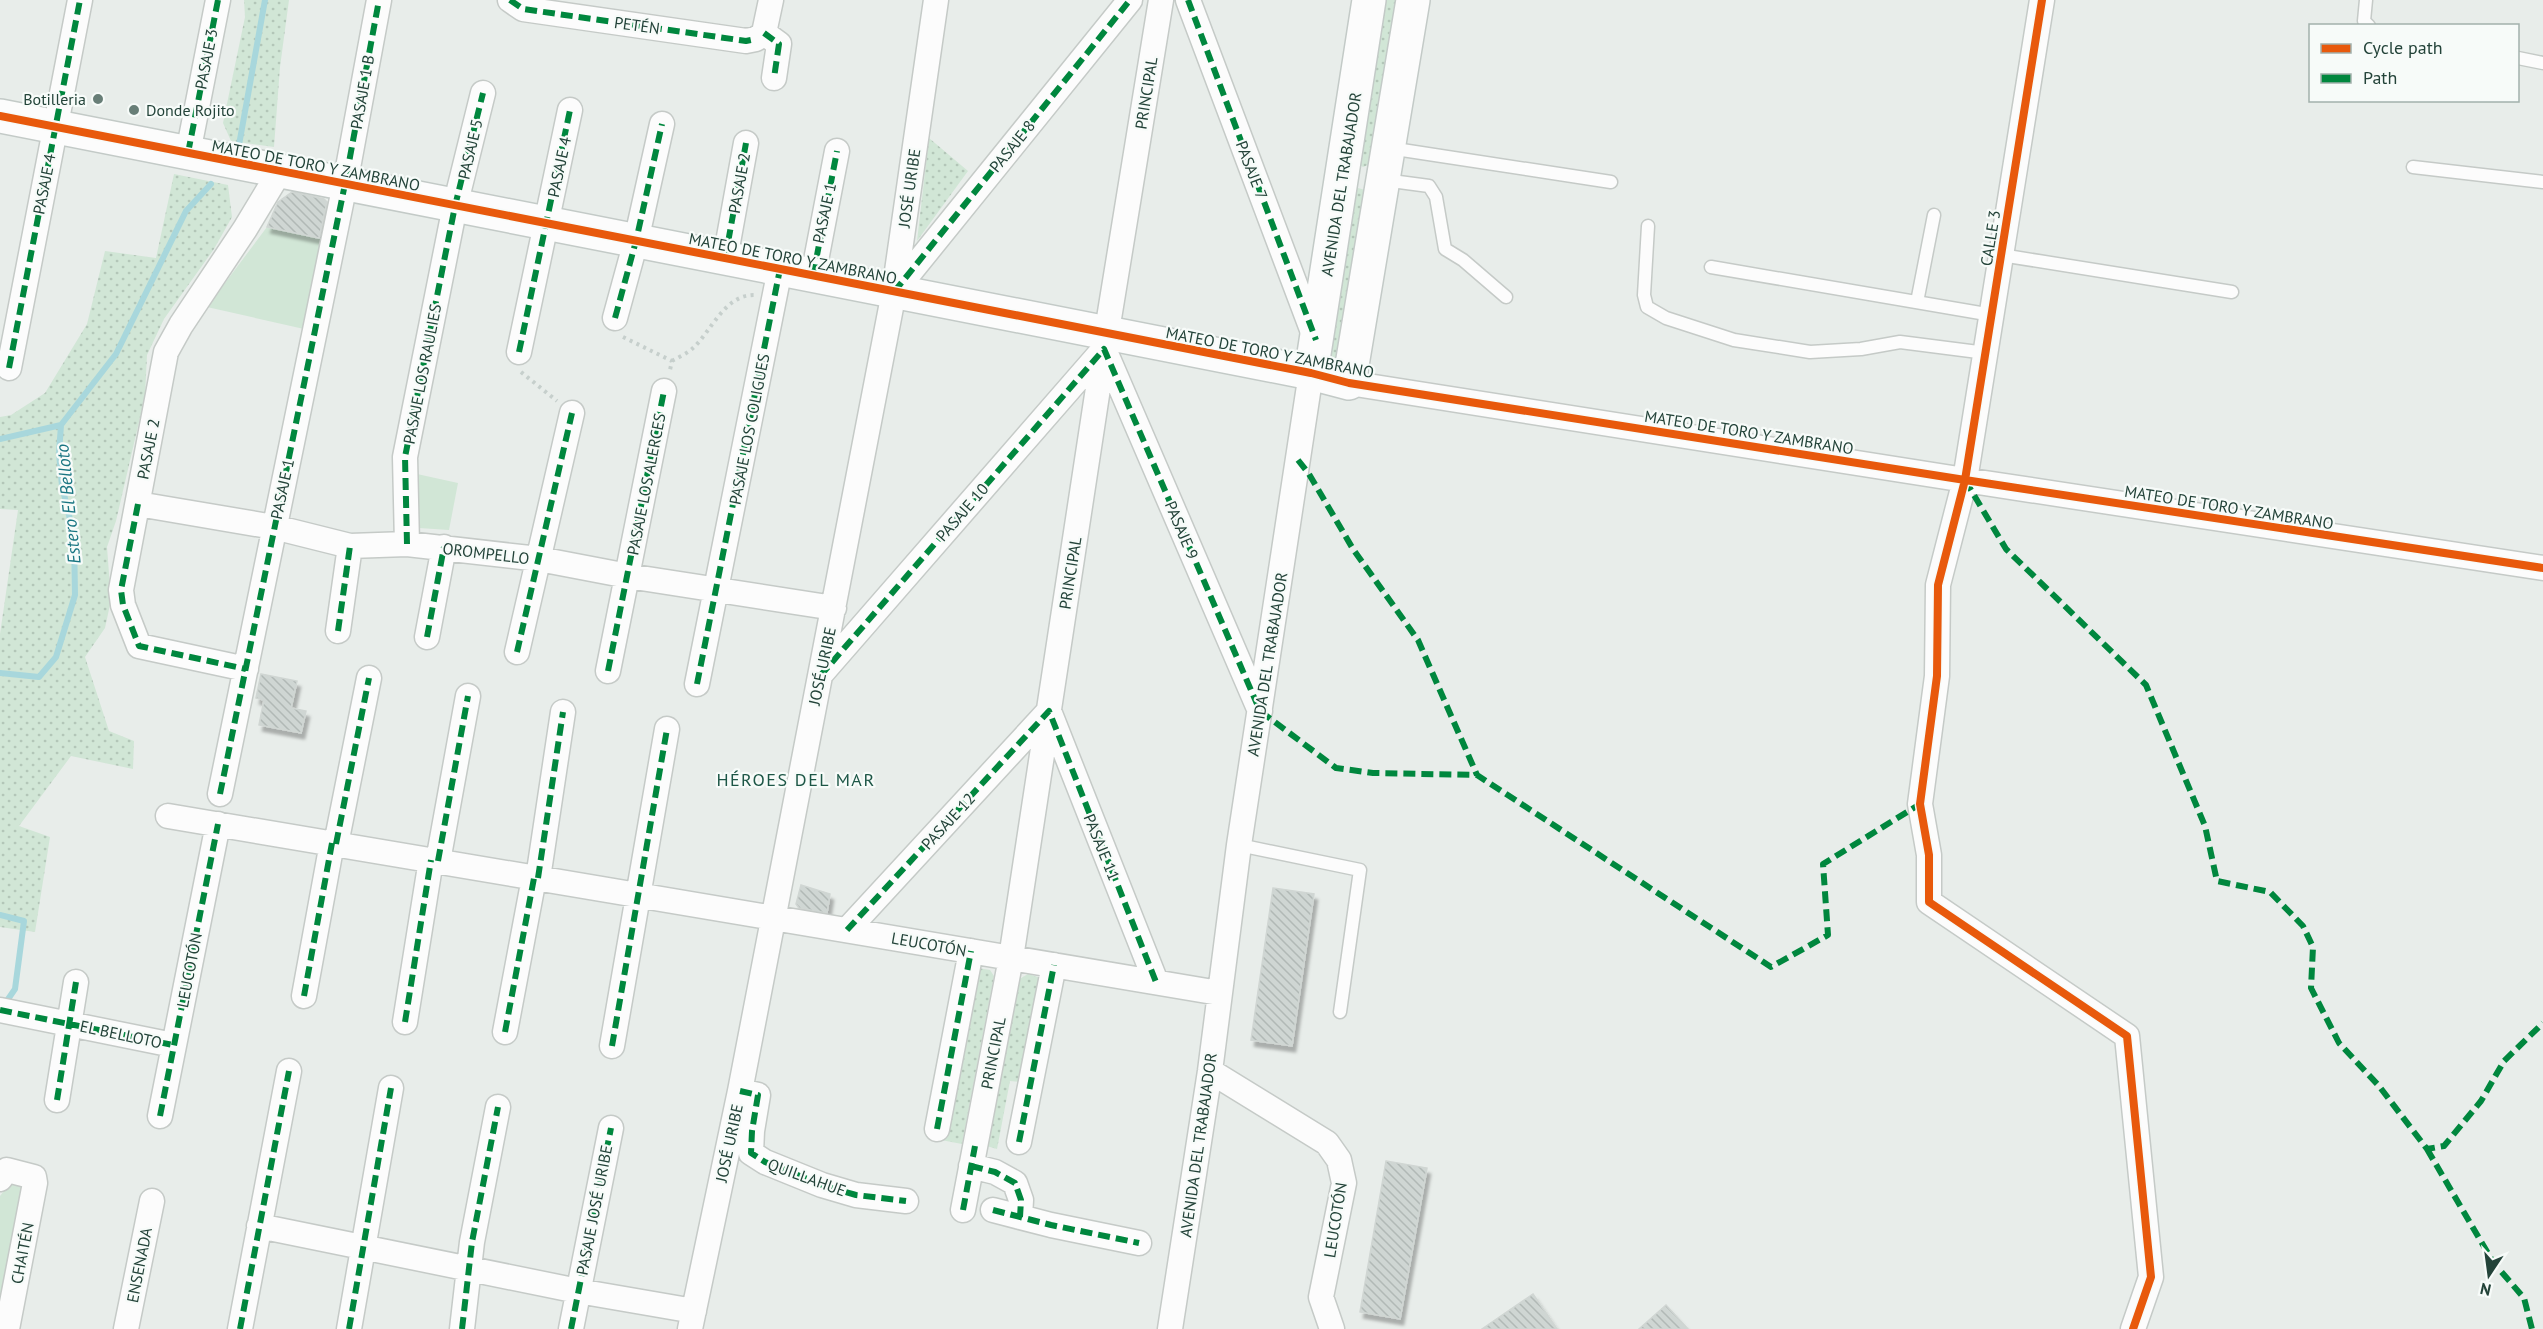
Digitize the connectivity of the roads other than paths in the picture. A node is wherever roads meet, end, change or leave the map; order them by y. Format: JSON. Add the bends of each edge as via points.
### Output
{"nodes":[{"id":1,"x":81,"y":0,"type":"edge"},
{"id":2,"x":218,"y":0,"type":"edge"},
{"id":3,"x":379,"y":0,"type":"edge"},
{"id":4,"x":510,"y":0,"type":"edge"},
{"id":5,"x":771,"y":0,"type":"edge"},
{"id":6,"x":936,"y":0,"type":"edge"},
{"id":7,"x":1130,"y":0,"type":"edge"},
{"id":8,"x":1161,"y":0,"type":"edge"},
{"id":9,"x":1188,"y":0,"type":"edge"},
{"id":10,"x":1369,"y":0,"type":"edge"},
{"id":11,"x":1413,"y":0,"type":"edge"},
{"id":12,"x":2042,"y":0,"type":"edge"},
{"id":13,"x":2366,"y":0,"type":"edge"},
{"id":14,"x":2367,"y":24,"type":"edge"},
{"id":15,"x":764,"y":33,"type":"junction"},
{"id":16,"x":2519,"y":58,"type":"edge"},
{"id":17,"x":2543,"y":63,"type":"edge"},
{"id":18,"x":774,"y":78,"type":"dead end"},
{"id":19,"x":483,"y":93,"type":"dead end"},
{"id":20,"x":570,"y":110,"type":"dead end"},
{"id":21,"x":0,"y":116,"type":"edge"},
{"id":22,"x":662,"y":124,"type":"dead end"},
{"id":23,"x":55,"y":127,"type":"junction"},
{"id":24,"x":746,"y":143,"type":"dead end"},
{"id":25,"x":1389,"y":148,"type":"junction"},
{"id":26,"x":837,"y":151,"type":"dead end"},
{"id":27,"x":188,"y":153,"type":"junction"},
{"id":28,"x":2413,"y":167,"type":"dead end"},
{"id":29,"x":280,"y":171,"type":"junction"},
{"id":30,"x":1344,"y":172,"type":"junction"},
{"id":31,"x":1384,"y":180,"type":"junction"},
{"id":32,"x":1611,"y":182,"type":"dead end"},
{"id":33,"x":2543,"y":182,"type":"edge"},
{"id":34,"x":345,"y":184,"type":"junction"},
{"id":35,"x":455,"y":206,"type":"junction"},
{"id":36,"x":1934,"y":215,"type":"dead end"},
{"id":37,"x":546,"y":223,"type":"junction"},
{"id":38,"x":1648,"y":225,"type":"dead end"},
{"id":39,"x":636,"y":241,"type":"junction"},
{"id":40,"x":2001,"y":255,"type":"junction"},
{"id":41,"x":725,"y":259,"type":"junction"},
{"id":42,"x":1711,"y":267,"type":"dead end"},
{"id":43,"x":813,"y":276,"type":"junction"},
{"id":44,"x":778,"y":282,"type":"junction"},
{"id":45,"x":894,"y":292,"type":"junction"},
{"id":46,"x":2232,"y":292,"type":"dead end"},
{"id":47,"x":1506,"y":297,"type":"dead end"},
{"id":48,"x":1917,"y":302,"type":"junction"},
{"id":49,"x":1992,"y":315,"type":"junction"},
{"id":50,"x":615,"y":318,"type":"road end"},
{"id":51,"x":1316,"y":340,"type":"junction"},
{"id":52,"x":1105,"y":341,"type":"junction"},
{"id":53,"x":519,"y":352,"type":"road end"},
{"id":54,"x":1986,"y":353,"type":"junction"},
{"id":55,"x":9,"y":368,"type":"dead end"},
{"id":56,"x":1311,"y":373,"type":"junction"},
{"id":57,"x":1349,"y":382,"type":"junction"},
{"id":58,"x":664,"y":391,"type":"road end"},
{"id":59,"x":572,"y":413,"type":"road end"},
{"id":60,"x":1965,"y":480,"type":"junction"},
{"id":61,"x":138,"y":504,"type":"junction"},
{"id":62,"x":274,"y":527,"type":"junction"},
{"id":63,"x":407,"y":544,"type":"junction"},
{"id":64,"x":350,"y":546,"type":"junction"},
{"id":65,"x":444,"y":547,"type":"junction"},
{"id":66,"x":539,"y":559,"type":"junction"},
{"id":67,"x":2543,"y":568,"type":"edge"},
{"id":68,"x":628,"y":576,"type":"junction"},
{"id":69,"x":717,"y":590,"type":"junction"},
{"id":70,"x":834,"y":608,"type":"junction"},
{"id":71,"x":338,"y":631,"type":"dead end"},
{"id":72,"x":427,"y":637,"type":"dead end"},
{"id":73,"x":517,"y":652,"type":"dead end"},
{"id":74,"x":246,"y":669,"type":"junction"},
{"id":75,"x":608,"y":670,"type":"dead end"},
{"id":76,"x":820,"y":676,"type":"junction"},
{"id":77,"x":369,"y":678,"type":"dead end"},
{"id":78,"x":697,"y":684,"type":"dead end"},
{"id":79,"x":468,"y":696,"type":"dead end"},
{"id":80,"x":1049,"y":711,"type":"junction"},
{"id":81,"x":1260,"y":711,"type":"junction"},
{"id":82,"x":563,"y":712,"type":"dead end"},
{"id":83,"x":668,"y":729,"type":"dead end"},
{"id":84,"x":220,"y":794,"type":"dead end"},
{"id":85,"x":168,"y":816,"type":"dead end"},
{"id":86,"x":218,"y":824,"type":"junction"},
{"id":87,"x":334,"y":844,"type":"junction"},
{"id":88,"x":1239,"y":844,"type":"junction"},
{"id":89,"x":435,"y":861,"type":"junction"},
{"id":90,"x":536,"y":878,"type":"junction"},
{"id":91,"x":638,"y":895,"type":"junction"},
{"id":92,"x":773,"y":918,"type":"junction"},
{"id":93,"x":847,"y":930,"type":"junction"},
{"id":94,"x":971,"y":951,"type":"junction"},
{"id":95,"x":1011,"y":958,"type":"junction"},
{"id":96,"x":1054,"y":965,"type":"junction"},
{"id":97,"x":76,"y":982,"type":"dead end"},
{"id":98,"x":1156,"y":982,"type":"junction"},
{"id":99,"x":1219,"y":993,"type":"junction"},
{"id":100,"x":304,"y":996,"type":"dead end"},
{"id":101,"x":0,"y":1010,"type":"edge"},
{"id":102,"x":1340,"y":1012,"type":"dead end"},
{"id":103,"x":70,"y":1022,"type":"junction"},
{"id":104,"x":405,"y":1022,"type":"dead end"},
{"id":105,"x":505,"y":1032,"type":"dead end"},
{"id":106,"x":173,"y":1045,"type":"junction"},
{"id":107,"x":612,"y":1046,"type":"dead end"},
{"id":108,"x":289,"y":1071,"type":"dead end"},
{"id":109,"x":1210,"y":1071,"type":"junction"},
{"id":110,"x":391,"y":1088,"type":"dead end"},
{"id":111,"x":740,"y":1091,"type":"junction"},
{"id":112,"x":57,"y":1100,"type":"dead end"},
{"id":113,"x":498,"y":1107,"type":"dead end"},
{"id":114,"x":160,"y":1116,"type":"dead end"},
{"id":115,"x":611,"y":1128,"type":"dead end"},
{"id":116,"x":937,"y":1129,"type":"dead end"},
{"id":117,"x":1019,"y":1142,"type":"dead end"},
{"id":118,"x":973,"y":1156,"type":"junction"},
{"id":119,"x":0,"y":1179,"type":"edge"},
{"id":120,"x":152,"y":1201,"type":"dead end"},
{"id":121,"x":906,"y":1201,"type":"dead end"},
{"id":122,"x":963,"y":1210,"type":"dead end"},
{"id":123,"x":993,"y":1210,"type":"dead end"},
{"id":124,"x":1020,"y":1217,"type":"junction"},
{"id":125,"x":259,"y":1226,"type":"junction"},
{"id":126,"x":1139,"y":1243,"type":"dead end"},
{"id":127,"x":363,"y":1248,"type":"junction"},
{"id":128,"x":470,"y":1269,"type":"junction"},
{"id":129,"x":578,"y":1291,"type":"junction"},
{"id":130,"x":692,"y":1320,"type":"edge"},
{"id":131,"x":7,"y":1329,"type":"edge"},
{"id":132,"x":126,"y":1329,"type":"edge"},
{"id":133,"x":240,"y":1329,"type":"edge"},
{"id":134,"x":349,"y":1329,"type":"edge"},
{"id":135,"x":462,"y":1329,"type":"edge"},
{"id":136,"x":571,"y":1329,"type":"edge"},
{"id":137,"x":1170,"y":1329,"type":"edge"},
{"id":138,"x":1332,"y":1329,"type":"edge"},
{"id":139,"x":2133,"y":1329,"type":"edge"}],
"edges":[{"from":1,"to":23,"type":"street","name":"PASAJE 4"},
{"from":2,"to":27,"type":"street","name":"PASAJE 3"},
{"from":3,"to":34,"type":"street","name":"PASAJE 1 B"},
{"from":4,"to":15,"type":"street","name":"PETÉN","via":[[523,9],[746,41]]},
{"from":5,"to":15,"type":"street"},
{"from":6,"to":45,"type":"street","name":"JOSÉ URIBE"},
{"from":7,"to":45,"type":"street","name":"PASAJE 8"},
{"from":8,"to":52,"type":"street","name":"PRINCIPAL"},
{"from":9,"to":51,"type":"street","name":"PASAJE 7"},
{"from":10,"to":30,"type":"street","name":"AVENIDA DEL TRABAJADOR"},
{"from":11,"to":25,"type":"street"},
{"from":12,"to":40,"type":"street","name":"CALLE 3"},
{"from":13,"to":14,"type":"lane"},
{"from":15,"to":18,"type":"street","via":[[779,44]]},
{"from":16,"to":17,"type":"lane"},
{"from":19,"to":35,"type":"street","name":"PASAJE 5"},
{"from":20,"to":37,"type":"street","name":"PASAJE 4"},
{"from":21,"to":23,"type":"street","name":"MATEO DE TORO Y ZAMBRANO"},
{"from":22,"to":39,"type":"street"},
{"from":23,"to":27,"type":"street","name":"MATEO DE TORO Y ZAMBRANO"},
{"from":23,"to":55,"type":"street","name":"PASAJE 4"},
{"from":24,"to":41,"type":"street","name":"PASAJE 2"},
{"from":25,"to":31,"type":"street"},
{"from":25,"to":32,"type":"lane"},
{"from":26,"to":43,"type":"street","name":"PASAJE 1"},
{"from":27,"to":29,"type":"street","name":"MATEO DE TORO Y ZAMBRANO"},
{"from":28,"to":33,"type":"lane"},
{"from":29,"to":34,"type":"street","name":"MATEO DE TORO Y ZAMBRANO"},
{"from":29,"to":61,"type":"street","name":"PASAJE 2","via":[[166,352]]},
{"from":30,"to":31,"type":"street"},
{"from":30,"to":51,"type":"street","name":"AVENIDA DEL TRABAJADOR"},
{"from":31,"to":47,"type":"lane","via":[[1429,186],[1436,197],[1445,249]]},
{"from":31,"to":57,"type":"street"},
{"from":34,"to":35,"type":"street","name":"MATEO DE TORO Y ZAMBRANO"},
{"from":34,"to":62,"type":"street","name":"PASAJE 1"},
{"from":35,"to":37,"type":"street","name":"MATEO DE TORO Y ZAMBRANO"},
{"from":35,"to":63,"type":"street","name":"PASAJE LOS RAULIES","via":[[405,457]]},
{"from":36,"to":48,"type":"lane"},
{"from":37,"to":39,"type":"street","name":"MATEO DE TORO Y ZAMBRANO"},
{"from":37,"to":53,"type":"street","name":"PASAJE 4"},
{"from":38,"to":54,"type":"lane","via":[[1644,295],[1647,307],[1666,318],[1734,340],[1810,352],[1900,342]]},
{"from":39,"to":41,"type":"street","name":"MATEO DE TORO Y ZAMBRANO"},
{"from":39,"to":50,"type":"street"},
{"from":40,"to":46,"type":"lane"},
{"from":40,"to":49,"type":"street","name":"CALLE 3"},
{"from":41,"to":44,"type":"street","name":"MATEO DE TORO Y ZAMBRANO"},
{"from":42,"to":48,"type":"lane"},
{"from":43,"to":44,"type":"street","name":"MATEO DE TORO Y ZAMBRANO"},
{"from":43,"to":45,"type":"street","name":"MATEO DE TORO Y ZAMBRANO"},
{"from":44,"to":69,"type":"street","name":"PASAJE LOS COLIGUES"},
{"from":45,"to":52,"type":"street","name":"MATEO DE TORO Y ZAMBRANO"},
{"from":45,"to":70,"type":"street","name":"JOSÉ URIBE"},
{"from":48,"to":49,"type":"lane"},
{"from":49,"to":54,"type":"street","name":"CALLE 3"},
{"from":51,"to":56,"type":"street","name":"AVENIDA DEL TRABAJADOR"},
{"from":52,"to":56,"type":"street","name":"MATEO DE TORO Y ZAMBRANO"},
{"from":52,"to":76,"type":"street","name":"PASAJE 10"},
{"from":52,"to":80,"type":"street","name":"PRINCIPAL"},
{"from":52,"to":81,"type":"street","name":"PASAJE 9"},
{"from":54,"to":60,"type":"street","name":"CALLE 3"},
{"from":56,"to":57,"type":"street","name":"MATEO DE TORO Y ZAMBRANO"},
{"from":56,"to":81,"type":"street","name":"AVENIDA DEL TRABAJADOR"},
{"from":57,"to":60,"type":"street","name":"MATEO DE TORO Y ZAMBRANO"},
{"from":58,"to":68,"type":"street","name":"PASAJE LOS ALERCES"},
{"from":59,"to":66,"type":"street"},
{"from":60,"to":67,"type":"street","name":"MATEO DE TORO Y ZAMBRANO"},
{"from":60,"to":139,"type":"street","name":"CALLE 3","via":[[1938,585],[1937,676],[1920,804],[1929,855],[1929,902],[2127,1036],[2151,1277]]},
{"from":61,"to":62,"type":"street","name":"OROMPELLO"},
{"from":61,"to":74,"type":"street","name":"PASAJE 2","via":[[121,590],[139,646]]},
{"from":62,"to":64,"type":"street","name":"OROMPELLO"},
{"from":62,"to":74,"type":"street","name":"PASAJE 1"},
{"from":63,"to":64,"type":"street","name":"OROMPELLO"},
{"from":63,"to":65,"type":"street","name":"OROMPELLO"},
{"from":64,"to":71,"type":"street"},
{"from":65,"to":66,"type":"street","name":"OROMPELLO"},
{"from":65,"to":72,"type":"street"},
{"from":66,"to":68,"type":"street","name":"OROMPELLO"},
{"from":66,"to":73,"type":"street"},
{"from":68,"to":69,"type":"street","name":"OROMPELLO"},
{"from":68,"to":75,"type":"street","name":"PASAJE LOS ALERCES"},
{"from":69,"to":70,"type":"street","name":"OROMPELLO"},
{"from":69,"to":78,"type":"street","name":"PASAJE LOS COLIGUES"},
{"from":70,"to":76,"type":"street","name":"JOSÉ URIBE"},
{"from":74,"to":84,"type":"street","name":"PASAJE 1"},
{"from":76,"to":92,"type":"street","name":"JOSÉ URIBE"},
{"from":77,"to":87,"type":"street"},
{"from":79,"to":89,"type":"street"},
{"from":80,"to":93,"type":"street","name":"PASAJE 12"},
{"from":80,"to":95,"type":"street","name":"PRINCIPAL"},
{"from":80,"to":98,"type":"street","name":"PASAJE 11"},
{"from":81,"to":88,"type":"street","name":"AVENIDA DEL TRABAJADOR"},
{"from":82,"to":90,"type":"street"},
{"from":83,"to":91,"type":"street"},
{"from":85,"to":86,"type":"street","name":"LEUCOTÓN"},
{"from":86,"to":87,"type":"street","name":"LEUCOTÓN"},
{"from":86,"to":106,"type":"street","name":"LEUCOTÓN"},
{"from":87,"to":89,"type":"street","name":"LEUCOTÓN"},
{"from":87,"to":100,"type":"street"},
{"from":88,"to":99,"type":"street","name":"AVENIDA DEL TRABAJADOR"},
{"from":88,"to":102,"type":"lane","via":[[1360,870]]},
{"from":89,"to":90,"type":"street","name":"LEUCOTÓN"},
{"from":89,"to":104,"type":"street"},
{"from":90,"to":91,"type":"street","name":"LEUCOTÓN"},
{"from":90,"to":105,"type":"street"},
{"from":91,"to":92,"type":"street","name":"LEUCOTÓN"},
{"from":91,"to":107,"type":"street"},
{"from":92,"to":93,"type":"street","name":"LEUCOTÓN"},
{"from":92,"to":111,"type":"street","name":"JOSÉ URIBE"},
{"from":93,"to":94,"type":"street","name":"LEUCOTÓN"},
{"from":94,"to":95,"type":"street","name":"LEUCOTÓN"},
{"from":94,"to":116,"type":"street"},
{"from":95,"to":96,"type":"street","name":"LEUCOTÓN"},
{"from":95,"to":118,"type":"street","name":"PRINCIPAL"},
{"from":96,"to":98,"type":"street","name":"LEUCOTÓN"},
{"from":96,"to":117,"type":"street"},
{"from":97,"to":103,"type":"street","name":"EL BELLOTO"},
{"from":98,"to":99,"type":"street","name":"LEUCOTÓN"},
{"from":99,"to":109,"type":"street","name":"AVENIDA DEL TRABAJADOR"},
{"from":101,"to":103,"type":"street","name":"EL BELLOTO"},
{"from":103,"to":106,"type":"street","name":"EL BELLOTO"},
{"from":103,"to":112,"type":"street","name":"EL BELLOTO"},
{"from":106,"to":114,"type":"street","name":"LEUCOTÓN"},
{"from":108,"to":125,"type":"street"},
{"from":109,"to":137,"type":"street","name":"AVENIDA DEL TRABAJADOR"},
{"from":109,"to":138,"type":"street","name":"LEUCOTÓN","via":[[1327,1143],[1339,1160],[1344,1184],[1321,1297]]},
{"from":110,"to":127,"type":"street"},
{"from":111,"to":121,"type":"street","name":"QUILLAHUE","via":[[758,1095],[751,1153],[822,1185],[856,1195]]},
{"from":111,"to":130,"type":"street","name":"JOSÉ URIBE"},
{"from":113,"to":128,"type":"street"},
{"from":115,"to":129,"type":"street","name":"PASAJE JOSÉ URIBE"},
{"from":118,"to":122,"type":"street","name":"PRINCIPAL"},
{"from":118,"to":124,"type":"street","via":[[1015,1183],[1021,1200]]},
{"from":119,"to":131,"type":"street","name":"CHAITÉN","via":[[7,1170],[34,1177],[35,1183]]},
{"from":120,"to":132,"type":"street","name":"ENSENADA"},
{"from":123,"to":124,"type":"street"},
{"from":124,"to":126,"type":"street"},
{"from":125,"to":127,"type":"street","name":"PASAJE JOSÉ URIBE"},
{"from":125,"to":133,"type":"street"},
{"from":127,"to":128,"type":"street","name":"PASAJE JOSÉ URIBE"},
{"from":127,"to":134,"type":"street"},
{"from":128,"to":129,"type":"street","name":"PASAJE JOSÉ URIBE"},
{"from":128,"to":135,"type":"street"},
{"from":129,"to":130,"type":"street","name":"PASAJE JOSÉ URIBE"},
{"from":129,"to":136,"type":"street","name":"PASAJE JOSÉ URIBE"}]}
